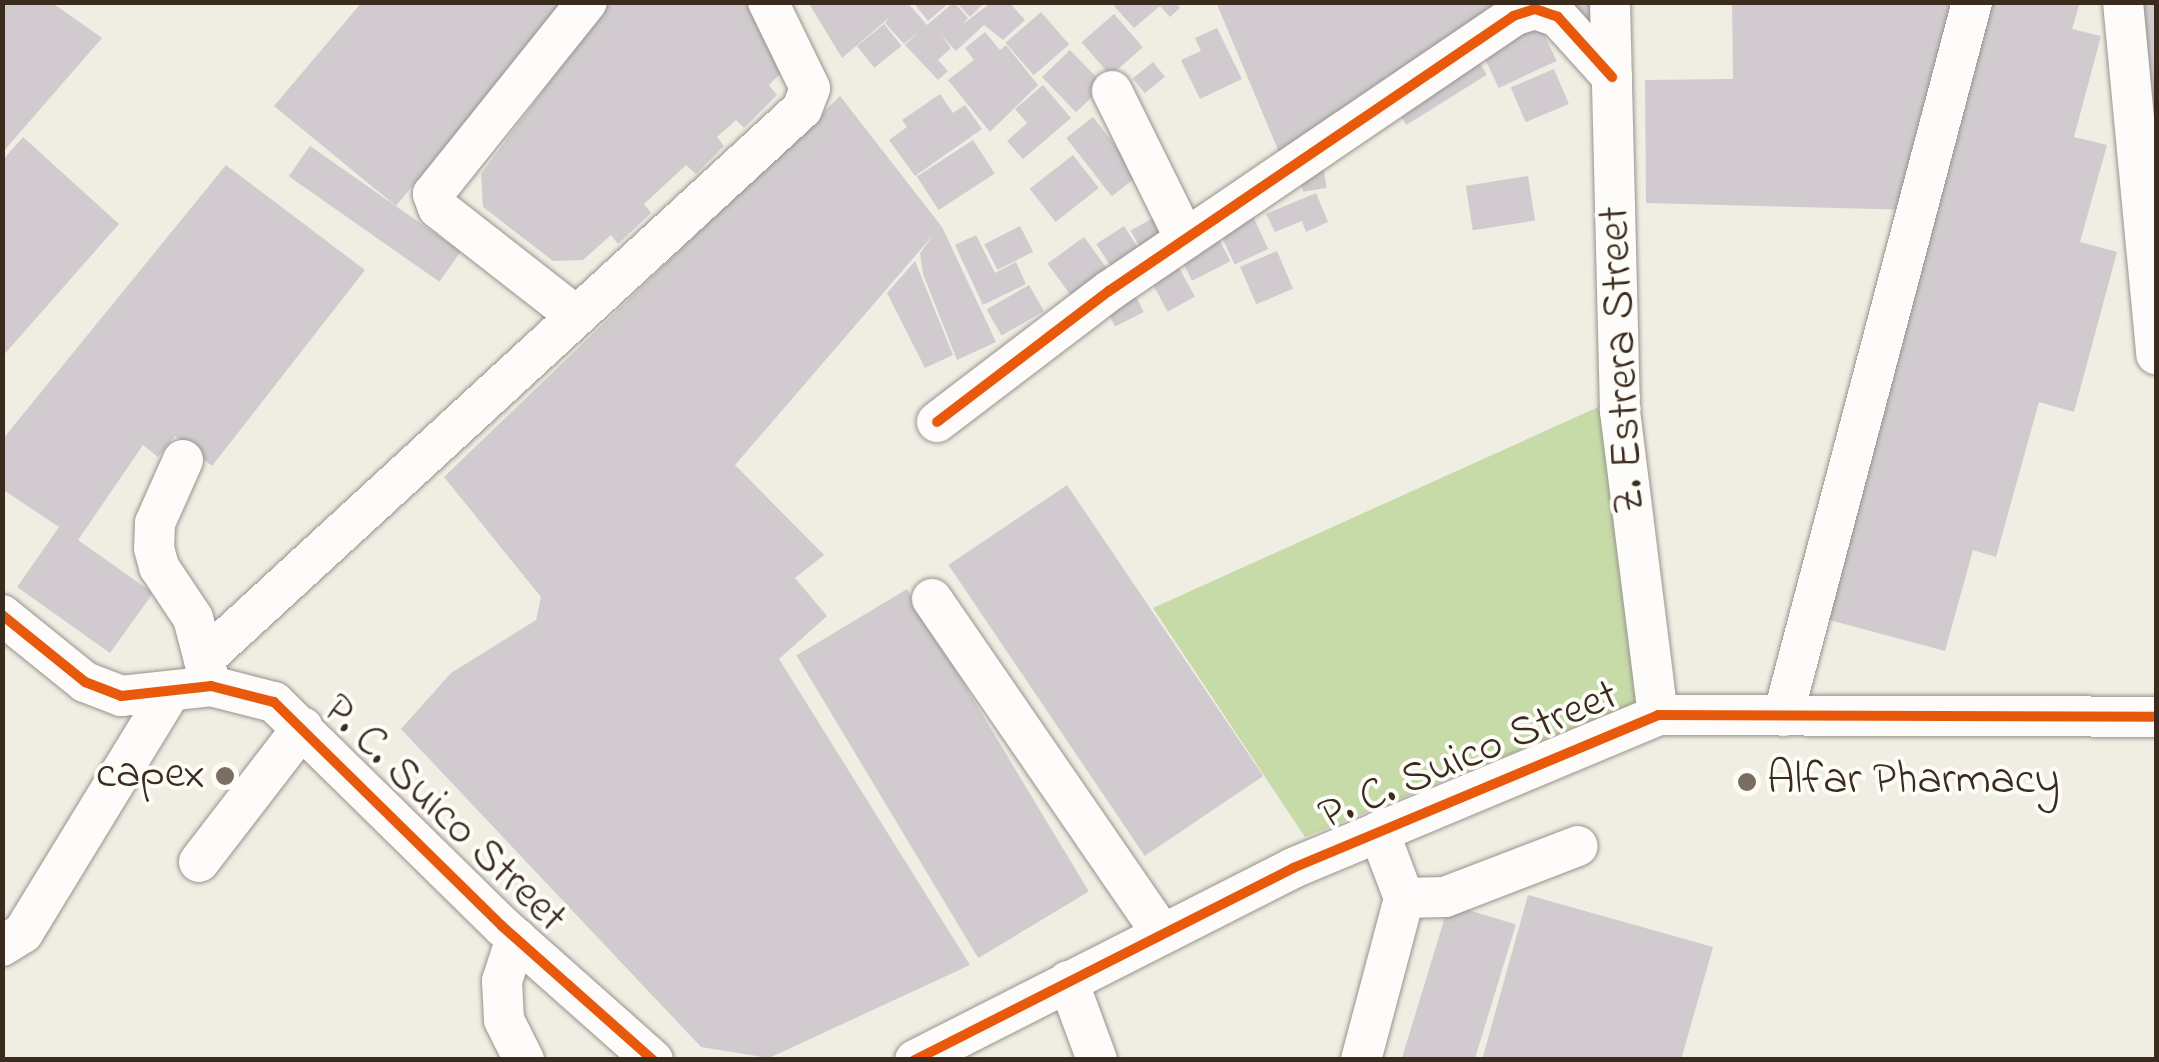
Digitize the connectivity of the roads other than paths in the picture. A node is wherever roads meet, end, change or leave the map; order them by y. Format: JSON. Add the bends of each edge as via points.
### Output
{"nodes":[{"id":1,"x":587,"y":2,"type":"edge"},
{"id":2,"x":768,"y":2,"type":"edge"},
{"id":3,"x":1610,"y":2,"type":"edge"},
{"id":4,"x":1972,"y":2,"type":"edge"},
{"id":5,"x":2123,"y":2,"type":"edge"},
{"id":6,"x":1612,"y":77,"type":"junction"},
{"id":7,"x":1112,"y":90,"type":"dead end"},
{"id":8,"x":1186,"y":238,"type":"junction"},
{"id":9,"x":576,"y":316,"type":"junction"},
{"id":10,"x":2156,"y":354,"type":"edge"},
{"id":11,"x":937,"y":422,"type":"dead end"},
{"id":12,"x":183,"y":460,"type":"dead end"},
{"id":13,"x":932,"y":599,"type":"dead end"},
{"id":14,"x":2,"y":614,"type":"edge"},
{"id":15,"x":207,"y":673,"type":"junction"},
{"id":16,"x":170,"y":692,"type":"junction"},
{"id":17,"x":1658,"y":716,"type":"junction"},
{"id":18,"x":1783,"y":716,"type":"junction"},
{"id":19,"x":2156,"y":717,"type":"edge"},
{"id":20,"x":304,"y":727,"type":"junction"},
{"id":21,"x":1379,"y":832,"type":"junction"},
{"id":22,"x":1578,"y":846,"type":"dead end"},
{"id":23,"x":199,"y":862,"type":"dead end"},
{"id":24,"x":1404,"y":898,"type":"junction"},
{"id":25,"x":1160,"y":932,"type":"junction"},
{"id":26,"x":516,"y":938,"type":"junction"},
{"id":27,"x":2,"y":946,"type":"edge"},
{"id":28,"x":1068,"y":981,"type":"junction"},
{"id":29,"x":524,"y":1060,"type":"edge"},
{"id":30,"x":653,"y":1060,"type":"edge"},
{"id":31,"x":914,"y":1060,"type":"edge"},
{"id":32,"x":1097,"y":1060,"type":"edge"},
{"id":33,"x":1362,"y":1060,"type":"edge"}],
"edges":[{"from":1,"to":9,"type":"street","via":[[432,194],[438,208]]},
{"from":2,"to":9,"type":"street","via":[[810,88],[802,110]]},
{"from":3,"to":6,"type":"street","name":"Z. Estrera Street"},
{"from":4,"to":18,"type":"street"},
{"from":5,"to":10,"type":"street"},
{"from":6,"to":8,"type":"street","via":[[1558,18],[1535,9],[1514,16]]},
{"from":6,"to":17,"type":"street","name":"Z. Estrera Street","via":[[1620,410]]},
{"from":7,"to":8,"type":"street"},
{"from":8,"to":11,"type":"street"},
{"from":9,"to":15,"type":"street"},
{"from":12,"to":15,"type":"street","via":[[155,523],[154,548],[193,618]]},
{"from":13,"to":25,"type":"street"},
{"from":14,"to":16,"type":"street","name":"P. C. Suico Street","via":[[85,682],[121,696]]},
{"from":15,"to":16,"type":"street","name":"P. C. Suico Street"},
{"from":15,"to":20,"type":"street","name":"P. C. Suico Street","via":[[274,702]]},
{"from":16,"to":27,"type":"street","via":[[23,933]]},
{"from":17,"to":18,"type":"street","name":"P. C. Suico Street"},
{"from":17,"to":21,"type":"street","name":"P. C. Suico Street"},
{"from":18,"to":19,"type":"street","name":"P. C. Suico Street"},
{"from":20,"to":23,"type":"street"},
{"from":20,"to":26,"type":"street","name":"P. C. Suico Street"},
{"from":21,"to":24,"type":"street"},
{"from":21,"to":25,"type":"street","name":"P. C. Suico Street"},
{"from":22,"to":24,"type":"street","via":[[1445,897]]},
{"from":24,"to":33,"type":"street"},
{"from":25,"to":28,"type":"street","name":"P. C. Suico Street"},
{"from":26,"to":29,"type":"street","via":[[502,981],[504,1020]]},
{"from":26,"to":30,"type":"street","name":"P. C. Suico Street"},
{"from":28,"to":31,"type":"street","name":"P. C. Suico Street"},
{"from":28,"to":32,"type":"street"}]}
